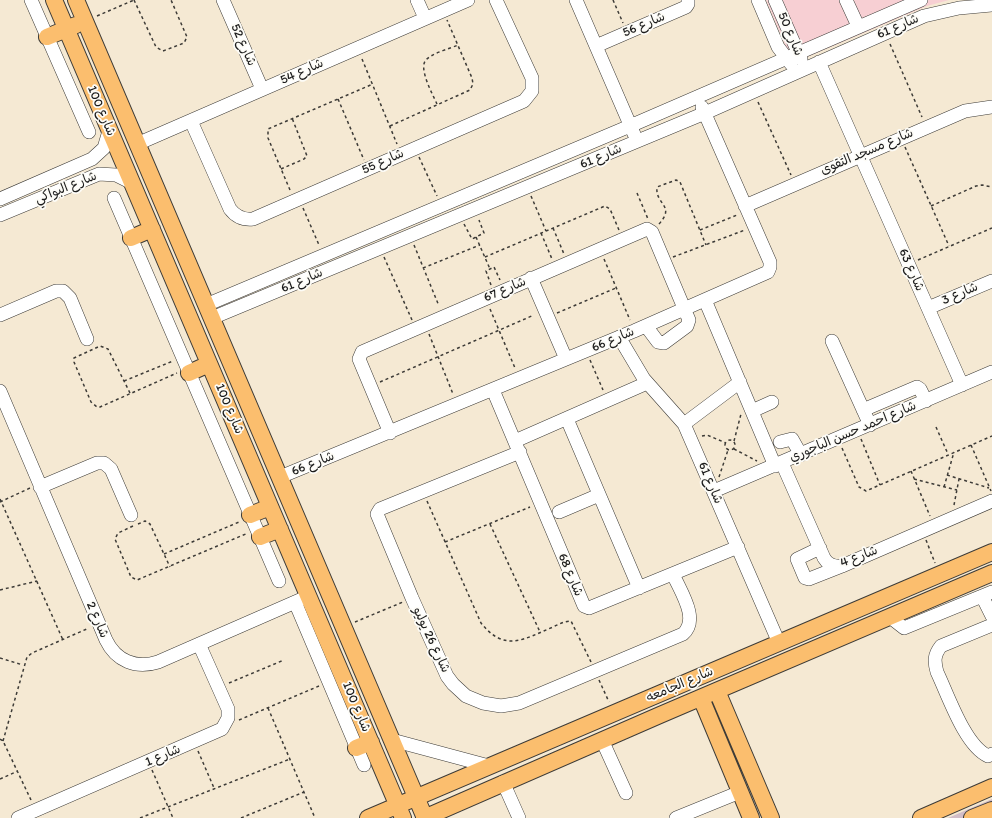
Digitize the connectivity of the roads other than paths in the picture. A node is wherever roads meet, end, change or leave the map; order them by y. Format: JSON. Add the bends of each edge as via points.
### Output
{"nodes":[{"id":1,"x":31,"y":0,"type":"edge"},
{"id":2,"x":54,"y":0,"type":"edge"},
{"id":3,"x":76,"y":0,"type":"edge"},
{"id":4,"x":223,"y":0,"type":"edge"},
{"id":5,"x":418,"y":0,"type":"edge"},
{"id":6,"x":468,"y":0,"type":"edge"},
{"id":7,"x":496,"y":0,"type":"edge"},
{"id":8,"x":576,"y":0,"type":"edge"},
{"id":9,"x":688,"y":0,"type":"edge"},
{"id":10,"x":758,"y":0,"type":"edge"},
{"id":11,"x":775,"y":0,"type":"edge"},
{"id":12,"x":846,"y":0,"type":"edge"},
{"id":13,"x":920,"y":0,"type":"edge"},
{"id":14,"x":992,"y":6,"type":"edge"},
{"id":15,"x":425,"y":18,"type":"junction"},
{"id":16,"x":85,"y":22,"type":"junction"},
{"id":17,"x":858,"y":26,"type":"junction"},
{"id":18,"x":66,"y":29,"type":"junction"},
{"id":19,"x":47,"y":37,"type":"junction"},
{"id":20,"x":596,"y":46,"type":"junction"},
{"id":21,"x":792,"y":55,"type":"junction"},
{"id":22,"x":820,"y":62,"type":"junction"},
{"id":23,"x":801,"y":70,"type":"junction"},
{"id":24,"x":262,"y":89,"type":"junction"},
{"id":25,"x":697,"y":97,"type":"junction"},
{"id":26,"x":992,"y":107,"type":"edge"},
{"id":27,"x":704,"y":114,"type":"junction"},
{"id":28,"x":191,"y":121,"type":"junction"},
{"id":29,"x":630,"y":126,"type":"junction"},
{"id":30,"x":109,"y":131,"type":"junction"},
{"id":31,"x":89,"y":132,"type":"dead end"},
{"id":32,"x":637,"y":141,"type":"junction"},
{"id":33,"x":137,"y":144,"type":"junction"},
{"id":34,"x":861,"y":155,"type":"junction"},
{"id":35,"x":86,"y":162,"type":"junction"},
{"id":36,"x":93,"y":176,"type":"junction"},
{"id":37,"x":132,"y":183,"type":"junction"},
{"id":38,"x":114,"y":198,"type":"dead end"},
{"id":39,"x":0,"y":199,"type":"edge"},
{"id":40,"x":746,"y":209,"type":"junction"},
{"id":41,"x":0,"y":215,"type":"edge"},
{"id":42,"x":152,"y":229,"type":"junction"},
{"id":43,"x":131,"y":238,"type":"junction"},
{"id":44,"x":531,"y":278,"type":"junction"},
{"id":45,"x":992,"y":281,"type":"edge"},
{"id":46,"x":705,"y":300,"type":"junction"},
{"id":47,"x":928,"y":308,"type":"junction"},
{"id":48,"x":684,"y":309,"type":"junction"},
{"id":49,"x":209,"y":312,"type":"junction"},
{"id":50,"x":0,"y":315,"type":"edge"},
{"id":51,"x":640,"y":328,"type":"junction"},
{"id":52,"x":619,"y":337,"type":"junction"},
{"id":53,"x":87,"y":339,"type":"dead end"},
{"id":54,"x":832,"y":341,"type":"dead end"},
{"id":55,"x":566,"y":359,"type":"junction"},
{"id":56,"x":210,"y":364,"type":"junction"},
{"id":57,"x":186,"y":366,"type":"junction"},
{"id":58,"x":992,"y":372,"type":"edge"},
{"id":59,"x":740,"y":382,"type":"junction"},
{"id":60,"x":647,"y":383,"type":"junction"},
{"id":61,"x":962,"y":385,"type":"junction"},
{"id":62,"x":493,"y":390,"type":"junction"},
{"id":63,"x":0,"y":392,"type":"edge"},
{"id":64,"x":245,"y":396,"type":"junction"},
{"id":65,"x":926,"y":401,"type":"junction"},
{"id":66,"x":772,"y":402,"type":"dead end"},
{"id":67,"x":226,"y":404,"type":"junction"},
{"id":68,"x":863,"y":410,"type":"junction"},
{"id":69,"x":752,"y":411,"type":"junction"},
{"id":70,"x":566,"y":419,"type":"junction"},
{"id":71,"x":684,"y":424,"type":"junction"},
{"id":72,"x":870,"y":425,"type":"junction"},
{"id":73,"x":390,"y":433,"type":"junction"},
{"id":74,"x":780,"y":442,"type":"dead end"},
{"id":75,"x":517,"y":447,"type":"junction"},
{"id":76,"x":801,"y":455,"type":"junction"},
{"id":77,"x":776,"y":466,"type":"junction"},
{"id":78,"x":280,"y":478,"type":"junction"},
{"id":79,"x":40,"y":485,"type":"junction"},
{"id":80,"x":714,"y":491,"type":"junction"},
{"id":81,"x":599,"y":495,"type":"junction"},
{"id":82,"x":991,"y":495,"type":"edge"},
{"id":83,"x":270,"y":507,"type":"junction"},
{"id":84,"x":559,"y":512,"type":"dead end"},
{"id":85,"x":131,"y":515,"type":"dead end"},
{"id":86,"x":251,"y":516,"type":"junction"},
{"id":87,"x":280,"y":529,"type":"junction"},
{"id":88,"x":258,"y":533,"type":"junction"},
{"id":89,"x":738,"y":547,"type":"junction"},
{"id":90,"x":820,"y":548,"type":"junction"},
{"id":91,"x":992,"y":552,"type":"edge"},
{"id":92,"x":842,"y":566,"type":"junction"},
{"id":93,"x":992,"y":573,"type":"edge"},
{"id":94,"x":673,"y":574,"type":"junction"},
{"id":95,"x":279,"y":581,"type":"dead end"},
{"id":96,"x":639,"y":588,"type":"junction"},
{"id":97,"x":987,"y":594,"type":"edge"},
{"id":98,"x":302,"y":599,"type":"junction"},
{"id":99,"x":861,"y":608,"type":"junction"},
{"id":100,"x":992,"y":616,"type":"edge"},
{"id":101,"x":890,"y":617,"type":"junction"},
{"id":102,"x":992,"y":625,"type":"edge"},
{"id":103,"x":869,"y":626,"type":"junction"},
{"id":104,"x":779,"y":643,"type":"junction"},
{"id":105,"x":199,"y":644,"type":"junction"},
{"id":106,"x":717,"y":691,"type":"junction"},
{"id":107,"x":372,"y":694,"type":"junction"},
{"id":108,"x":652,"y":697,"type":"junction"},
{"id":109,"x":701,"y":698,"type":"junction"},
{"id":110,"x":354,"y":701,"type":"junction"},
{"id":111,"x":660,"y":714,"type":"junction"},
{"id":112,"x":392,"y":740,"type":"junction"},
{"id":113,"x":602,"y":740,"type":"junction"},
{"id":114,"x":364,"y":745,"type":"junction"},
{"id":115,"x":992,"y":754,"type":"edge"},
{"id":116,"x":364,"y":765,"type":"dead end"},
{"id":117,"x":489,"y":766,"type":"junction"},
{"id":118,"x":504,"y":782,"type":"junction"},
{"id":119,"x":992,"y":787,"type":"edge"},
{"id":120,"x":740,"y":792,"type":"junction"},
{"id":121,"x":626,"y":793,"type":"dead end"},
{"id":122,"x":416,"y":797,"type":"junction"},
{"id":123,"x":992,"y":810,"type":"edge"},
{"id":124,"x":401,"y":812,"type":"edge"},
{"id":125,"x":18,"y":818,"type":"edge"},
{"id":126,"x":368,"y":818,"type":"edge"},
{"id":127,"x":425,"y":818,"type":"edge"},
{"id":128,"x":519,"y":818,"type":"edge"},
{"id":129,"x":676,"y":818,"type":"edge"},
{"id":130,"x":751,"y":818,"type":"edge"},
{"id":131,"x":772,"y":818,"type":"edge"},
{"id":132,"x":921,"y":818,"type":"edge"},
{"id":133,"x":972,"y":818,"type":"edge"}],
"edges":[{"from":1,"to":19,"type":"street"},
{"from":2,"to":18,"type":"main road","name":"شارع 100"},
{"from":3,"to":16,"type":"main road","name":"شارع 100"},
{"from":4,"to":24,"type":"street","name":"شارع 52"},
{"from":5,"to":15,"type":"street"},
{"from":6,"to":15,"type":"street","name":"شارع 54"},
{"from":7,"to":28,"type":"street","name":"شارع 55","via":[[532,78],[532,91],[524,100],[253,219],[237,217],[230,209]]},
{"from":8,"to":20,"type":"street"},
{"from":9,"to":20,"type":"street","name":"شارع 56","via":[[686,7]]},
{"from":10,"to":21,"type":"street","name":"شارع 50","via":[[778,47]]},
{"from":11,"to":21,"type":"street","name":"شارع 50"},
{"from":12,"to":17,"type":"street"},
{"from":13,"to":17,"type":"street","name":"شارع 61"},
{"from":14,"to":22,"type":"street","name":"شارع 61","via":[[941,11]]},
{"from":15,"to":24,"type":"street","name":"شارع 54"},
{"from":16,"to":18,"type":"main road"},
{"from":16,"to":33,"type":"main road","name":"شارع 100"},
{"from":17,"to":21,"type":"street","name":"شارع 61"},
{"from":18,"to":19,"type":"main road"},
{"from":18,"to":30,"type":"main road","name":"شارع 100"},
{"from":19,"to":31,"type":"street"},
{"from":20,"to":29,"type":"street"},
{"from":21,"to":23,"type":"street","name":"شارع 50"},
{"from":21,"to":25,"type":"street","name":"شارع 61"},
{"from":22,"to":23,"type":"street","name":"شارع 61"},
{"from":22,"to":34,"type":"street","name":"شارع 63"},
{"from":23,"to":27,"type":"street","name":"شارع 61"},
{"from":24,"to":28,"type":"street","name":"شارع 54"},
{"from":25,"to":27,"type":"street","name":"شارع 66"},
{"from":25,"to":29,"type":"street","name":"شارع 61"},
{"from":26,"to":34,"type":"street","name":"شارع مسجد التقوى","via":[[965,111]]},
{"from":27,"to":32,"type":"street","name":"شارع 61"},
{"from":27,"to":40,"type":"street","name":"شارع 66"},
{"from":28,"to":33,"type":"street","name":"شارع 54"},
{"from":29,"to":32,"type":"street"},
{"from":29,"to":49,"type":"street","name":"شارع 61","via":[[323,256]]},
{"from":30,"to":35,"type":"street","name":"شارع البواكي","via":[[104,148]]},
{"from":30,"to":37,"type":"main road","name":"شارع 100"},
{"from":32,"to":49,"type":"street","name":"شارع 61","via":[[380,248]]},
{"from":33,"to":49,"type":"main road","name":"شارع 100"},
{"from":34,"to":40,"type":"street","name":"شارع مسجد التقوى","via":[[794,184]]},
{"from":34,"to":47,"type":"street","name":"شارع 63"},
{"from":35,"to":36,"type":"street"},
{"from":35,"to":39,"type":"street","name":"شارع البواكي"},
{"from":36,"to":37,"type":"street","name":"شارع البواكي","via":[[111,174]]},
{"from":36,"to":41,"type":"street","name":"شارع البواكي"},
{"from":37,"to":42,"type":"main road","name":"شارع 100"},
{"from":38,"to":43,"type":"street"},
{"from":40,"to":46,"type":"street","name":"شارع 66","via":[[770,262],[769,270]]},
{"from":42,"to":43,"type":"main road"},
{"from":42,"to":56,"type":"main road","name":"شارع 100"},
{"from":43,"to":57,"type":"street"},
{"from":44,"to":48,"type":"street","name":"شارع 67","via":[[649,230]]},
{"from":44,"to":55,"type":"street"},
{"from":44,"to":73,"type":"street","name":"شارع 67","via":[[360,354],[359,359]]},
{"from":45,"to":47,"type":"street","name":"شارع 3"},
{"from":46,"to":48,"type":"street","name":"شارع 66"},
{"from":46,"to":59,"type":"street","name":"شارع 4"},
{"from":47,"to":61,"type":"street","name":"شارع 63"},
{"from":48,"to":51,"type":"street","name":"شارع 66"},
{"from":48,"to":51,"type":"street","via":[[689,324],[667,342],[658,342]]},
{"from":49,"to":64,"type":"main road","name":"شارع 100"},
{"from":50,"to":53,"type":"street","via":[[56,291],[62,291],[70,298]]},
{"from":51,"to":52,"type":"street","name":"شارع 66"},
{"from":52,"to":55,"type":"street","name":"شارع 66"},
{"from":52,"to":60,"type":"street","name":"شارع 61"},
{"from":54,"to":68,"type":"street"},
{"from":55,"to":62,"type":"street","name":"شارع 66"},
{"from":56,"to":57,"type":"main road"},
{"from":56,"to":67,"type":"main road","name":"شارع 100"},
{"from":57,"to":86,"type":"street"},
{"from":58,"to":61,"type":"street","name":"شارع احمد حسن الباجوري"},
{"from":59,"to":69,"type":"street","name":"شارع 4"},
{"from":59,"to":71,"type":"street"},
{"from":60,"to":70,"type":"street","name":"شارع 26 يوليو"},
{"from":60,"to":71,"type":"street","name":"شارع 61"},
{"from":61,"to":65,"type":"street","name":"شارع احمد حسن الباجوري"},
{"from":62,"to":73,"type":"street","name":"شارع 66"},
{"from":62,"to":75,"type":"street","name":"شارع 68"},
{"from":63,"to":79,"type":"street","name":"شارع 2"},
{"from":64,"to":67,"type":"main road"},
{"from":64,"to":78,"type":"main road","name":"شارع 100"},
{"from":65,"to":68,"type":"street","via":[[917,387]]},
{"from":65,"to":72,"type":"street","name":"شارع احمد حسن الباجوري"},
{"from":66,"to":69,"type":"street"},
{"from":67,"to":83,"type":"main road","name":"شارع 100"},
{"from":68,"to":72,"type":"street"},
{"from":69,"to":77,"type":"street","name":"شارع 4"},
{"from":70,"to":75,"type":"street","name":"شارع 26 يوليو"},
{"from":70,"to":81,"type":"street"},
{"from":71,"to":80,"type":"street","name":"شارع 61"},
{"from":72,"to":76,"type":"street","name":"شارع احمد حسن الباجوري"},
{"from":73,"to":78,"type":"street","name":"شارع 66"},
{"from":74,"to":76,"type":"street","via":[[792,439]]},
{"from":75,"to":94,"type":"street","name":"شارع 26 يوليو","via":[[380,510],[377,514],[447,676],[459,690],[474,700],[492,705],[519,703],[683,634],[689,627],[690,617]]},
{"from":75,"to":96,"type":"street","name":"شارع 68","via":[[584,606],[589,608]]},
{"from":76,"to":77,"type":"street","name":"شارع احمد حسن الباجوري"},
{"from":77,"to":80,"type":"street","name":"شارع احمد حسن الباجوري"},
{"from":77,"to":90,"type":"street","name":"شارع 4"},
{"from":78,"to":107,"type":"main road","name":"شارع 100"},
{"from":79,"to":85,"type":"street","via":[[97,463],[104,463],[111,469]]},
{"from":79,"to":105,"type":"street","name":"شارع 2","via":[[98,623],[113,652],[124,660],[138,664],[158,662]]},
{"from":80,"to":89,"type":"street","name":"شارع 61"},
{"from":81,"to":84,"type":"street"},
{"from":81,"to":96,"type":"street"},
{"from":82,"to":92,"type":"street","name":"شارع 4","via":[[951,519]]},
{"from":83,"to":86,"type":"main road"},
{"from":83,"to":87,"type":"main road","name":"شارع 100"},
{"from":86,"to":88,"type":"street"},
{"from":87,"to":88,"type":"main road"},
{"from":87,"to":98,"type":"main road","name":"شارع 100"},
{"from":88,"to":95,"type":"street"},
{"from":89,"to":94,"type":"street","name":"شارع 68"},
{"from":89,"to":104,"type":"street","name":"شارع 61"},
{"from":90,"to":92,"type":"street","name":"شارع 4","via":[[829,564]]},
{"from":90,"to":92,"type":"street","via":[[797,559],[805,578],[809,579]]},
{"from":91,"to":99,"type":"main road","name":"شارع الجامعه"},
{"from":93,"to":101,"type":"main road","name":"شارع الجامعه"},
{"from":94,"to":96,"type":"street","name":"شارع 68"},
{"from":97,"to":100,"type":"street"},
{"from":97,"to":101,"type":"street","via":[[904,628]]},
{"from":98,"to":105,"type":"street","name":"شارع 2"},
{"from":98,"to":110,"type":"main road","name":"شارع 100"},
{"from":98,"to":114,"type":"street","via":[[328,682]]},
{"from":99,"to":103,"type":"main road"},
{"from":99,"to":104,"type":"main road","name":"شارع الجامعه"},
{"from":101,"to":103,"type":"main road","name":"شارع الجامعه"},
{"from":102,"to":115,"type":"street","via":[[941,646],[934,661],[969,739],[981,753],[988,756]]},
{"from":103,"to":106,"type":"main road","name":"شارع الجامعه"},
{"from":104,"to":108,"type":"main road","name":"شارع الجامعه"},
{"from":105,"to":125,"type":"street","name":"شارع 1","via":[[228,709],[228,718],[218,732]]},
{"from":106,"to":109,"type":"main road","name":"شارع الجامعه"},
{"from":106,"to":131,"type":"main road"},
{"from":107,"to":110,"type":"main road"},
{"from":107,"to":112,"type":"main road","name":"شارع 100"},
{"from":108,"to":111,"type":"main road"},
{"from":108,"to":117,"type":"main road","name":"شارع الجامعه"},
{"from":109,"to":111,"type":"main road","name":"شارع الجامعه"},
{"from":109,"to":120,"type":"main road"},
{"from":110,"to":114,"type":"main road","name":"شارع 100"},
{"from":111,"to":113,"type":"main road","name":"شارع الجامعه"},
{"from":112,"to":117,"type":"street"},
{"from":112,"to":122,"type":"main road","name":"شارع 100"},
{"from":113,"to":118,"type":"main road","name":"شارع الجامعه"},
{"from":113,"to":121,"type":"street"},
{"from":114,"to":116,"type":"street"},
{"from":114,"to":124,"type":"main road","name":"شارع 100"},
{"from":117,"to":122,"type":"main road","name":"شارع الجامعه"},
{"from":118,"to":127,"type":"main road","name":"شارع الجامعه"},
{"from":118,"to":128,"type":"street"},
{"from":119,"to":132,"type":"main road"},
{"from":120,"to":129,"type":"street"},
{"from":120,"to":130,"type":"main road"},
{"from":122,"to":124,"type":"main road","name":"شارع الجامعه"},
{"from":122,"to":127,"type":"main road","name":"شارع 100"},
{"from":123,"to":133,"type":"main road"},
{"from":124,"to":126,"type":"main road","name":"شارع الجامعه"}]}
